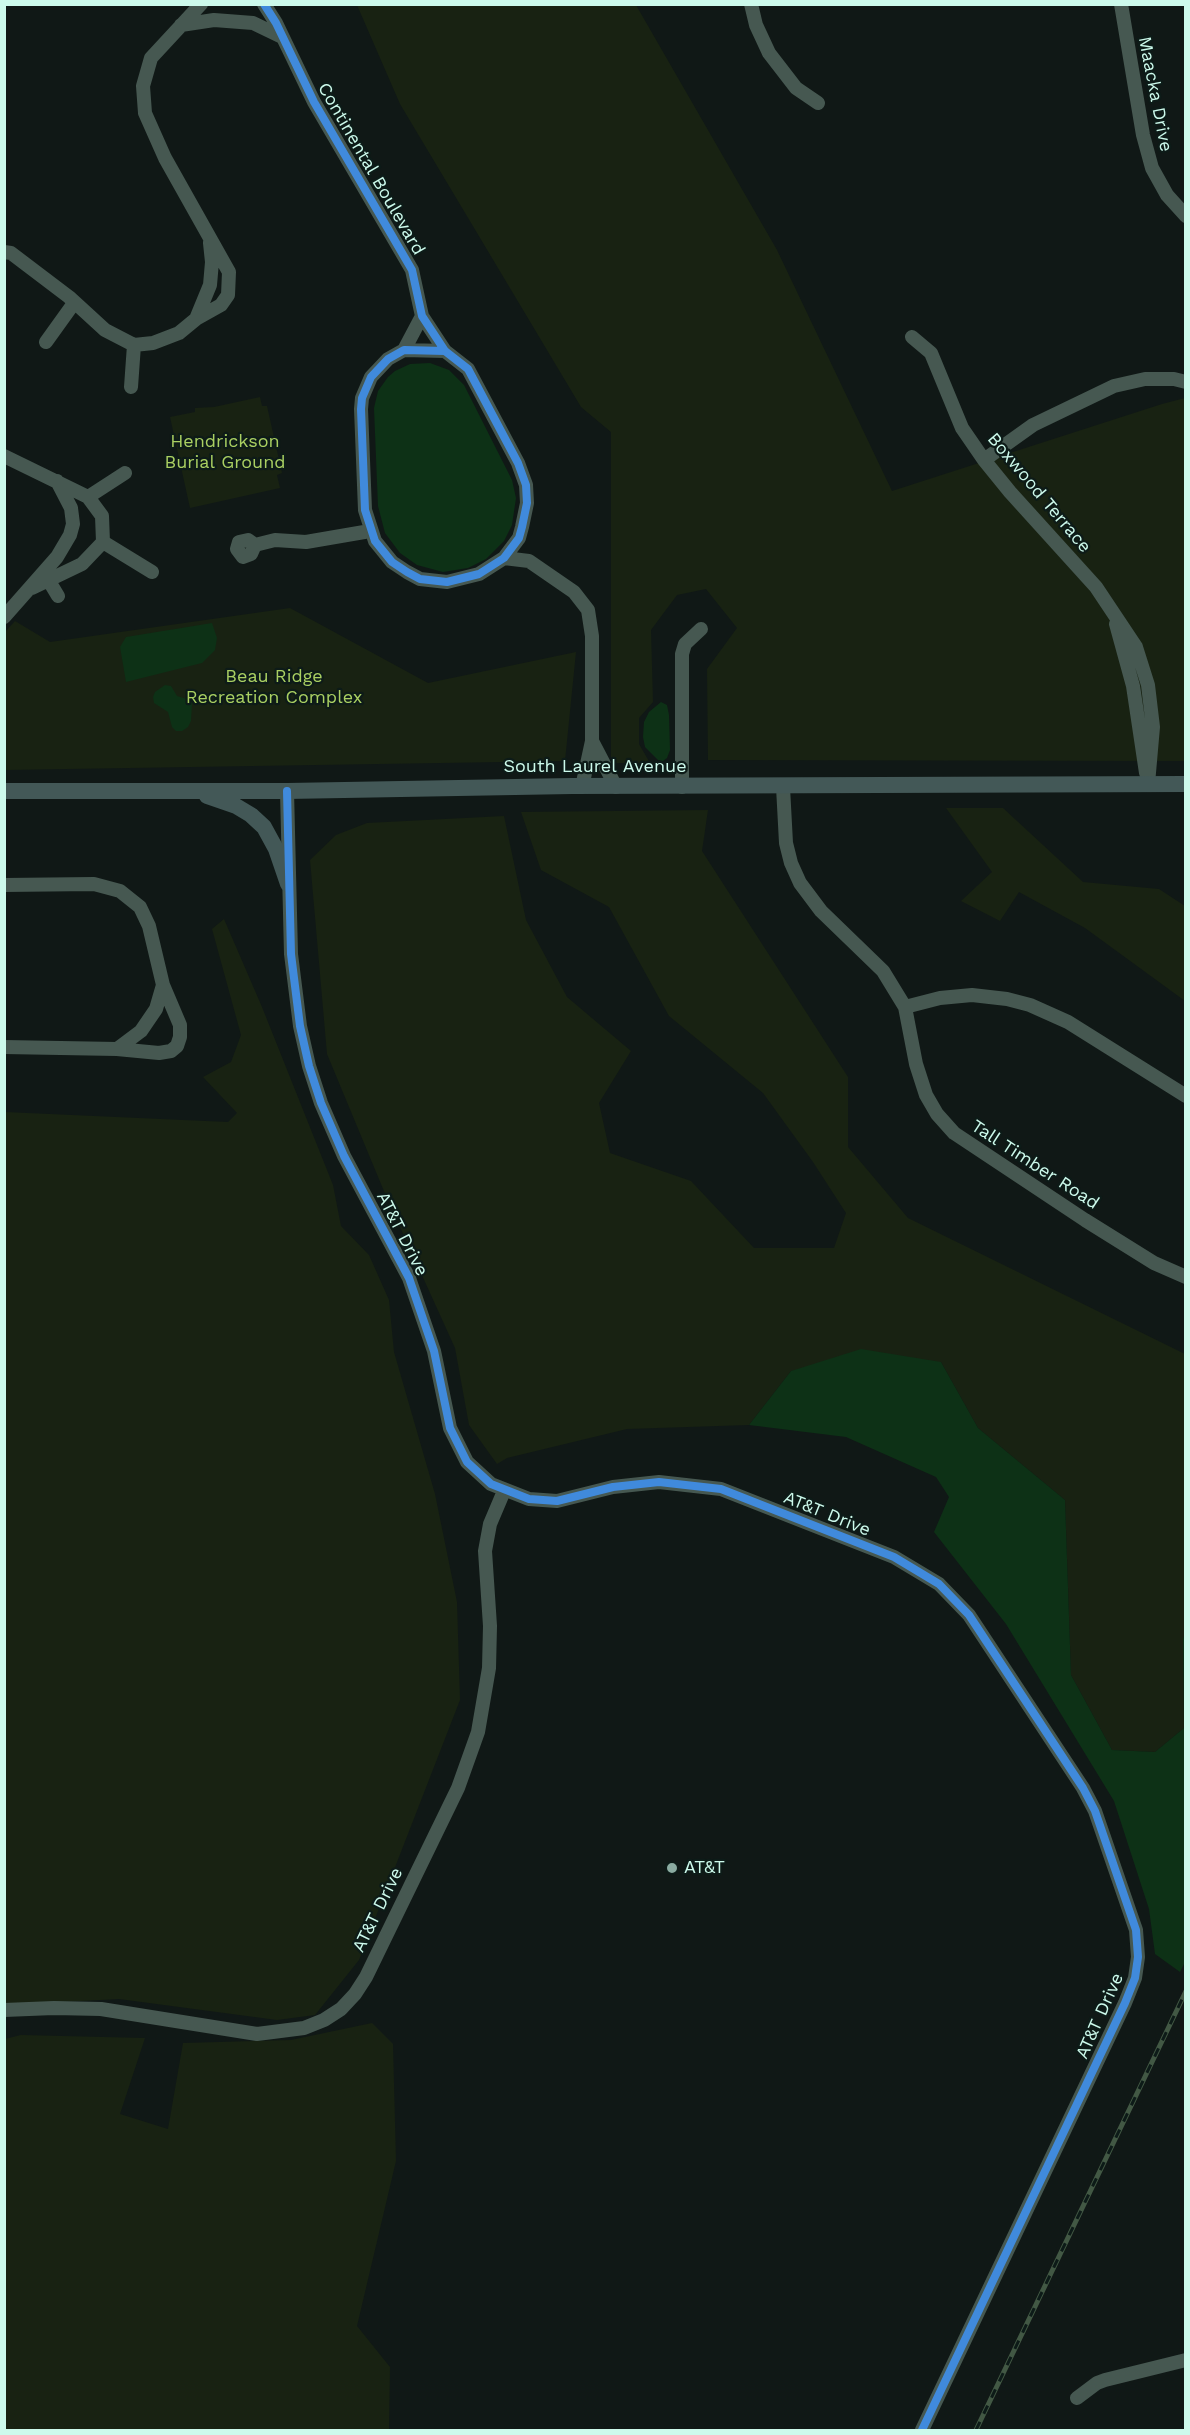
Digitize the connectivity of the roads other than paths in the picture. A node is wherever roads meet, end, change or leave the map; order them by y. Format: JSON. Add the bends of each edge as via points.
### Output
{"nodes":[{"id":1,"x":201,"y":4,"type":"edge"},
{"id":2,"x":264,"y":4,"type":"edge"},
{"id":3,"x":751,"y":4,"type":"edge"},
{"id":4,"x":1121,"y":4,"type":"edge"},
{"id":5,"x":182,"y":25,"type":"junction"},
{"id":6,"x":282,"y":38,"type":"junction"},
{"id":7,"x":818,"y":102,"type":"dead end"},
{"id":8,"x":1185,"y":216,"type":"edge"},
{"id":9,"x":209,"y":236,"type":"junction"},
{"id":10,"x":4,"y":252,"type":"edge"},
{"id":11,"x":74,"y":303,"type":"junction"},
{"id":12,"x":422,"y":316,"type":"junction"},
{"id":13,"x":196,"y":319,"type":"junction"},
{"id":14,"x":912,"y":337,"type":"dead end"},
{"id":15,"x":46,"y":342,"type":"dead end"},
{"id":16,"x":134,"y":345,"type":"junction"},
{"id":17,"x":404,"y":350,"type":"junction"},
{"id":18,"x":445,"y":351,"type":"junction"},
{"id":19,"x":1185,"y":382,"type":"edge"},
{"id":20,"x":130,"y":387,"type":"dead end"},
{"id":21,"x":4,"y":456,"type":"edge"},
{"id":22,"x":984,"y":460,"type":"junction"},
{"id":23,"x":125,"y":473,"type":"dead end"},
{"id":24,"x":57,"y":481,"type":"junction"},
{"id":25,"x":88,"y":497,"type":"junction"},
{"id":26,"x":370,"y":531,"type":"junction"},
{"id":27,"x":519,"y":538,"type":"junction"},
{"id":28,"x":103,"y":542,"type":"junction"},
{"id":29,"x":255,"y":545,"type":"dead end"},
{"id":30,"x":504,"y":558,"type":"junction"},
{"id":31,"x":529,"y":561,"type":"junction"},
{"id":32,"x":152,"y":572,"type":"dead end"},
{"id":33,"x":48,"y":581,"type":"junction"},
{"id":34,"x":32,"y":588,"type":"junction"},
{"id":35,"x":58,"y":596,"type":"dead end"},
{"id":36,"x":5,"y":617,"type":"edge"},
{"id":37,"x":701,"y":629,"type":"dead end"},
{"id":38,"x":592,"y":741,"type":"junction"},
{"id":39,"x":1148,"y":784,"type":"junction"},
{"id":40,"x":1185,"y":784,"type":"edge"},
{"id":41,"x":582,"y":787,"type":"junction"},
{"id":42,"x":616,"y":787,"type":"junction"},
{"id":43,"x":682,"y":787,"type":"junction"},
{"id":44,"x":783,"y":787,"type":"junction"},
{"id":45,"x":4,"y":791,"type":"edge"},
{"id":46,"x":186,"y":791,"type":"junction"},
{"id":47,"x":287,"y":791,"type":"junction"},
{"id":48,"x":288,"y":884,"type":"junction"},
{"id":49,"x":4,"y":885,"type":"edge"},
{"id":50,"x":163,"y":985,"type":"junction"},
{"id":51,"x":905,"y":1007,"type":"junction"},
{"id":52,"x":4,"y":1047,"type":"edge"},
{"id":53,"x":117,"y":1048,"type":"junction"},
{"id":54,"x":1185,"y":1096,"type":"edge"},
{"id":55,"x":1185,"y":1277,"type":"edge"},
{"id":56,"x":504,"y":1491,"type":"junction"},
{"id":57,"x":4,"y":2010,"type":"edge"},
{"id":58,"x":1185,"y":2360,"type":"edge"},
{"id":59,"x":1077,"y":2398,"type":"dead end"},
{"id":60,"x":922,"y":2430,"type":"edge"}],
"edges":[{"from":1,"to":5,"type":"street"},
{"from":2,"to":6,"type":"street","name":"Continental Boulevard"},
{"from":3,"to":7,"type":"street","via":[[769,53],[796,88]]},
{"from":4,"to":8,"type":"street","name":"Maacka Drive","via":[[1152,168]]},
{"from":5,"to":6,"type":"street","via":[[214,20],[253,23]]},
{"from":5,"to":9,"type":"street","via":[[151,58],[143,86],[145,113],[165,158]]},
{"from":6,"to":12,"type":"street","name":"Continental Boulevard","via":[[314,102],[412,270]]},
{"from":9,"to":13,"type":"street","via":[[210,285]]},
{"from":9,"to":13,"type":"street","via":[[229,272],[229,287],[221,305]]},
{"from":10,"to":11,"type":"street","via":[[12,253]]},
{"from":11,"to":15,"type":"street"},
{"from":11,"to":16,"type":"street","via":[[105,330]]},
{"from":12,"to":17,"type":"street","name":"Continental Boulevard"},
{"from":12,"to":18,"type":"street","name":"Continental Boulevard"},
{"from":13,"to":16,"type":"street","via":[[179,333]]},
{"from":14,"to":22,"type":"street","name":"Boxwood Terrace","via":[[931,353],[962,428]]},
{"from":16,"to":20,"type":"street"},
{"from":17,"to":18,"type":"street"},
{"from":17,"to":26,"type":"street","name":"Continental Boulevard","via":[[379,366],[362,398],[365,510]]},
{"from":18,"to":27,"type":"street","name":"Continental Boulevard","via":[[468,369],[518,463],[527,503]]},
{"from":19,"to":22,"type":"street","via":[[1145,379],[1114,386],[1033,425]]},
{"from":21,"to":24,"type":"street"},
{"from":22,"to":39,"type":"street","name":"Boxwood Terrace","via":[[1111,608],[1133,686]]},
{"from":23,"to":25,"type":"street"},
{"from":24,"to":25,"type":"street"},
{"from":24,"to":34,"type":"street","via":[[71,508],[73,524],[57,557]]},
{"from":25,"to":28,"type":"street","via":[[102,516]]},
{"from":26,"to":29,"type":"street","via":[[306,542],[276,540]]},
{"from":26,"to":30,"type":"street","name":"Continental Boulevard","via":[[392,562],[407,573],[432,582],[462,580]]},
{"from":27,"to":30,"type":"street","name":"Continental Boulevard"},
{"from":27,"to":31,"type":"street"},
{"from":28,"to":32,"type":"street"},
{"from":28,"to":33,"type":"street","via":[[82,564]]},
{"from":30,"to":31,"type":"street"},
{"from":31,"to":38,"type":"street","via":[[574,592],[588,610],[592,636]]},
{"from":33,"to":34,"type":"street"},
{"from":33,"to":35,"type":"street"},
{"from":34,"to":36,"type":"street"},
{"from":37,"to":43,"type":"street","via":[[685,644],[682,654]]},
{"from":38,"to":41,"type":"street"},
{"from":38,"to":42,"type":"street"},
{"from":39,"to":40,"type":"main road","name":"South Laurel Avenue"},
{"from":39,"to":44,"type":"main road","name":"South Laurel Avenue"},
{"from":41,"to":42,"type":"main road","name":"South Laurel Avenue"},
{"from":41,"to":47,"type":"main road","name":"South Laurel Avenue"},
{"from":42,"to":43,"type":"main road","name":"South Laurel Avenue"},
{"from":43,"to":44,"type":"main road","name":"South Laurel Avenue"},
{"from":44,"to":51,"type":"street","name":"Tall Timber Road","via":[[786,843],[800,883],[821,911],[882,970]]},
{"from":45,"to":46,"type":"main road","name":"South Laurel Avenue"},
{"from":46,"to":47,"type":"main road","name":"South Laurel Avenue"},
{"from":46,"to":48,"type":"main road","via":[[222,800],[251,815],[264,827],[276,849]]},
{"from":47,"to":48,"type":"street","name":"AT&T Drive"},
{"from":48,"to":56,"type":"street","name":"AT&T Drive","via":[[294,992],[306,1056],[321,1103],[344,1156],[412,1286],[434,1351],[454,1440],[474,1471]]},
{"from":49,"to":50,"type":"street","via":[[94,884],[120,891],[141,907]]},
{"from":50,"to":53,"type":"street","via":[[156,1009],[141,1032]]},
{"from":50,"to":53,"type":"street","via":[[180,1025],[177,1046],[159,1053]]},
{"from":51,"to":54,"type":"street","via":[[972,995],[1030,1005],[1068,1022]]},
{"from":51,"to":55,"type":"street","name":"Tall Timber Road","via":[[926,1095],[954,1133],[1085,1221]]},
{"from":52,"to":53,"type":"street"},
{"from":56,"to":57,"type":"street","name":"AT&T Drive","via":[[490,1524],[485,1551],[489,1668],[478,1732],[458,1788],[355,1994],[324,2020],[268,2034],[101,2009]]},
{"from":56,"to":60,"type":"street","name":"AT&T Drive","via":[[529,1499],[557,1501],[635,1483],[700,1485],[721,1489],[894,1557],[939,1584],[969,1615],[1095,1811],[1136,1930],[1135,1978]]},
{"from":58,"to":59,"type":"street","via":[[1105,2380]]}]}
